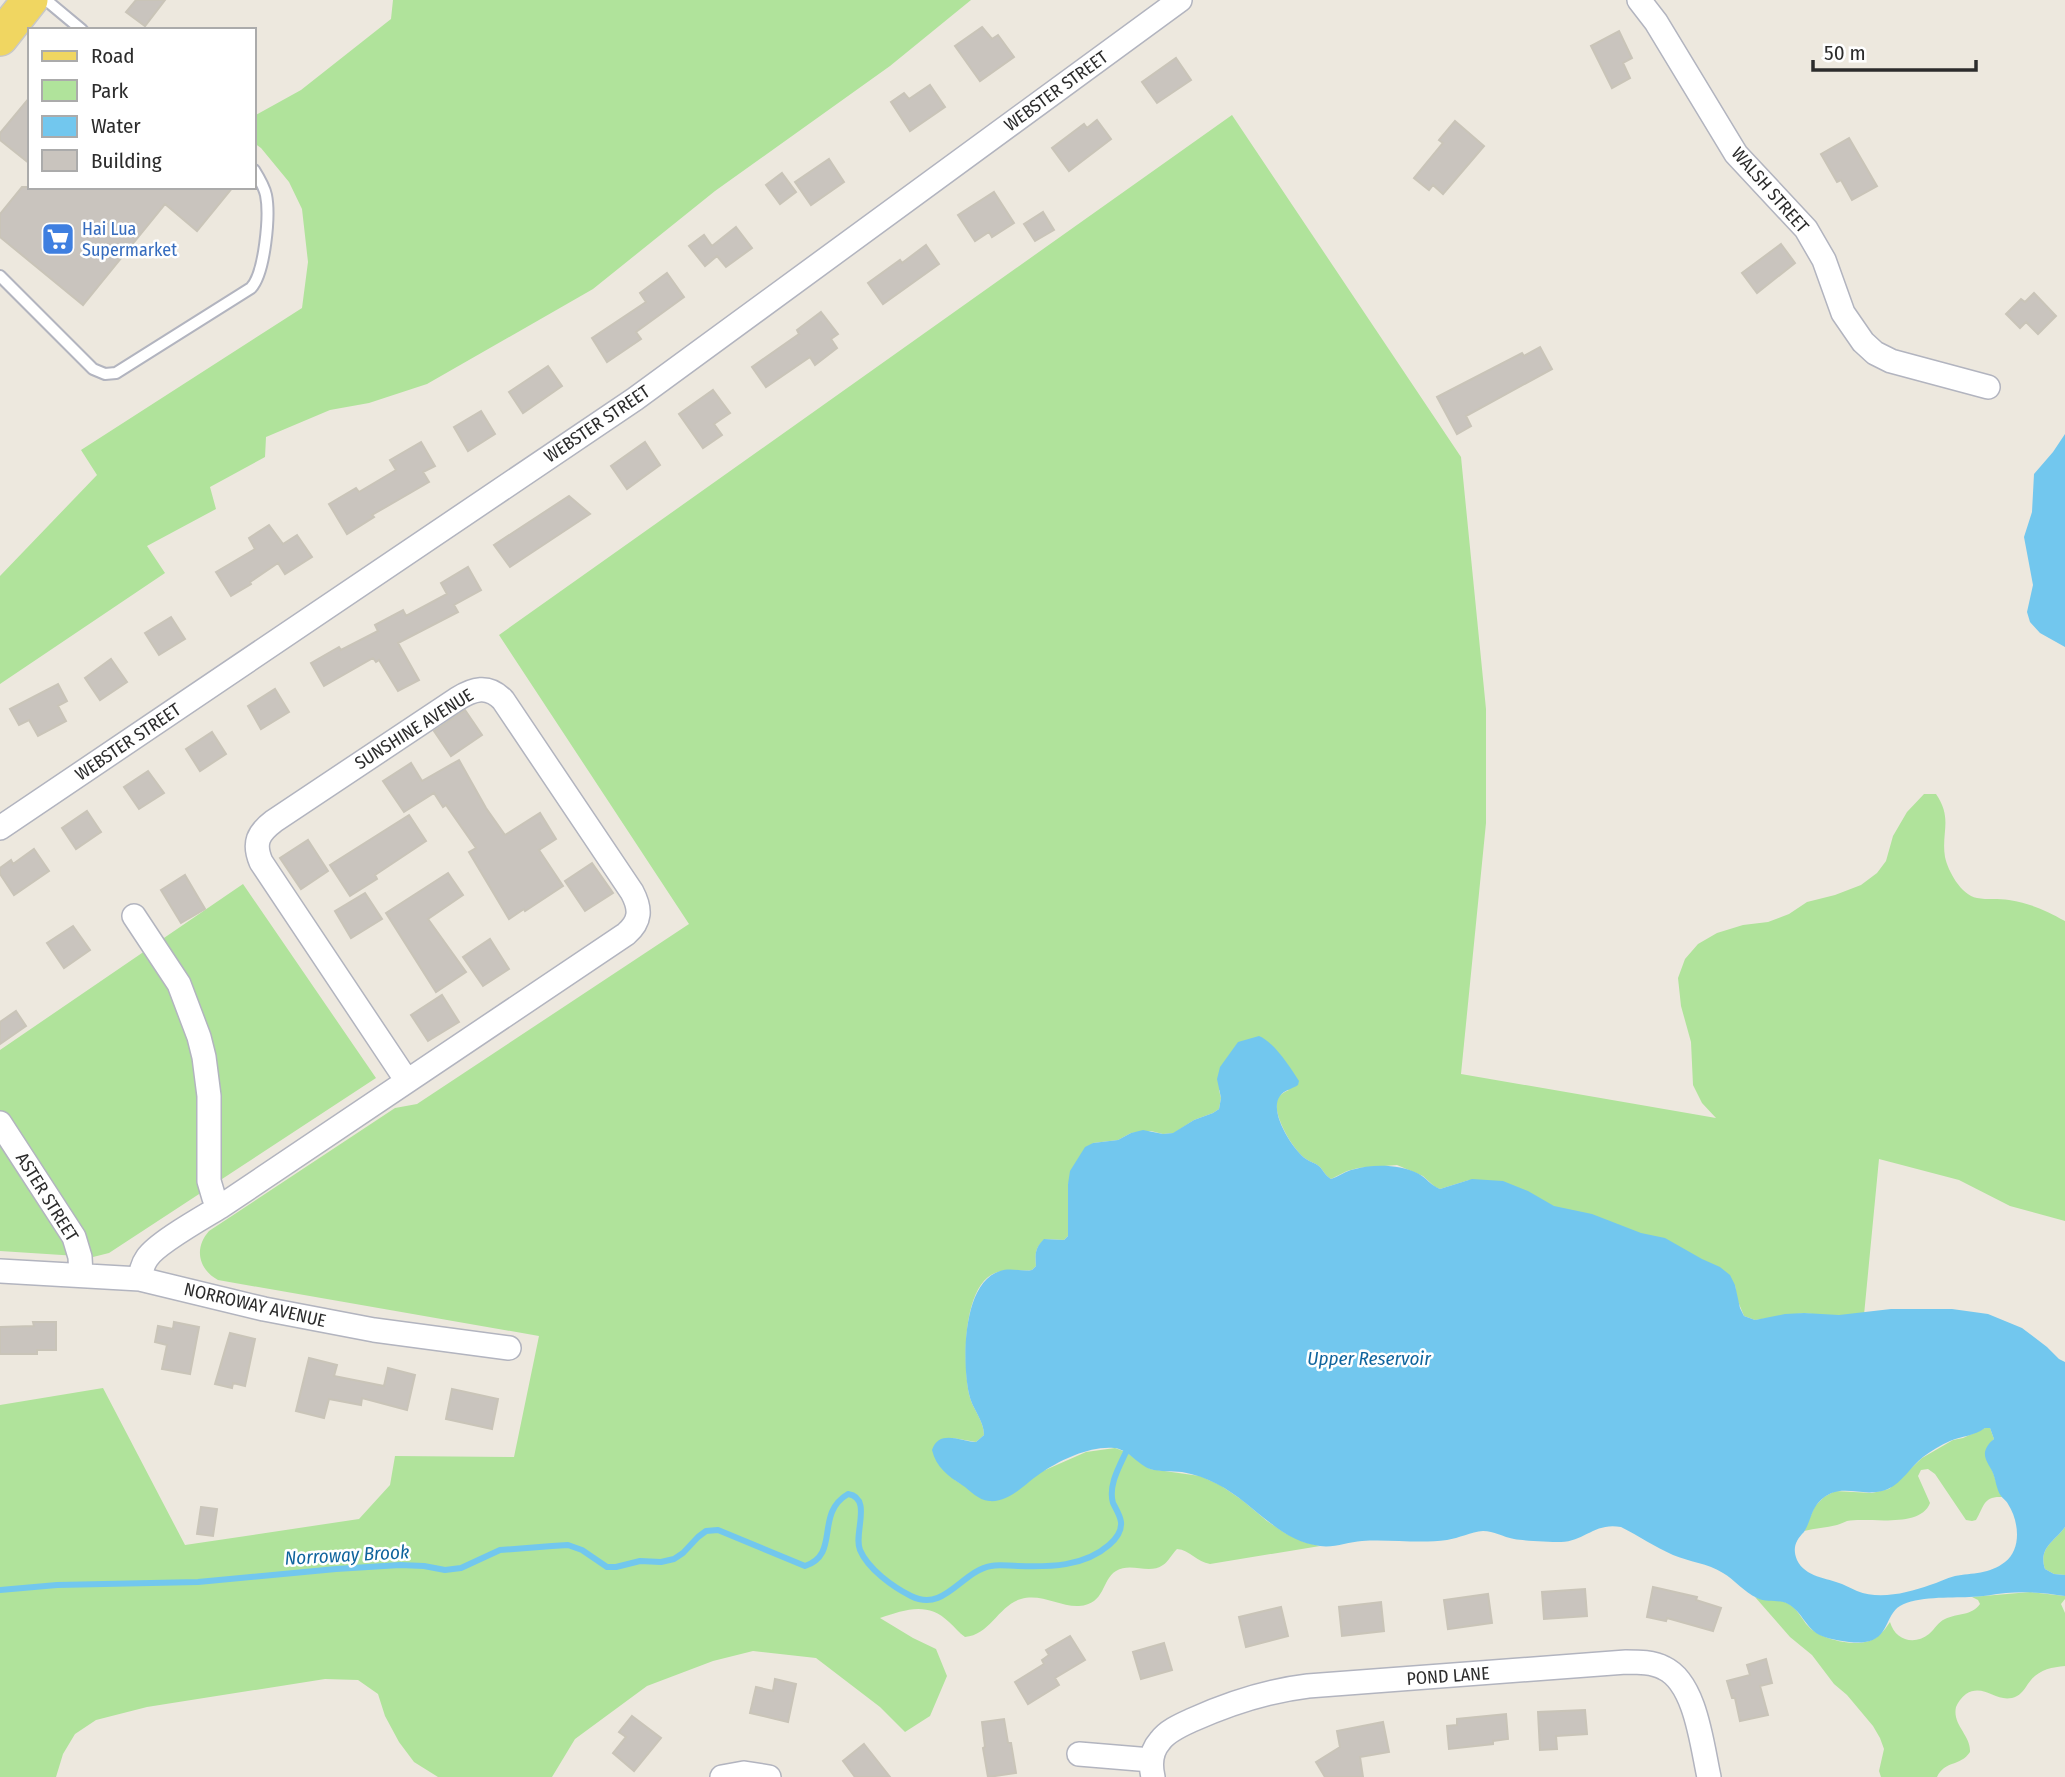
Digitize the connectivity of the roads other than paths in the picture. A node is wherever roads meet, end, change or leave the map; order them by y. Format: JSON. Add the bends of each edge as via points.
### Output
{"nodes":[{"id":1,"x":30,"y":0,"type":"edge"},
{"id":2,"x":46,"y":0,"type":"edge"},
{"id":3,"x":1180,"y":0,"type":"edge"},
{"id":4,"x":1639,"y":0,"type":"edge"},
{"id":5,"x":80,"y":28,"type":"edge"},
{"id":6,"x":0,"y":38,"type":"edge"},
{"id":7,"x":256,"y":174,"type":"edge"},
{"id":8,"x":0,"y":276,"type":"edge"},
{"id":9,"x":1987,"y":387,"type":"dead end"},
{"id":10,"x":0,"y":828,"type":"edge"},
{"id":11,"x":134,"y":916,"type":"dead end"},
{"id":12,"x":407,"y":1081,"type":"junction"},
{"id":13,"x":0,"y":1123,"type":"edge"},
{"id":14,"x":220,"y":1207,"type":"junction"},
{"id":15,"x":0,"y":1271,"type":"edge"},
{"id":16,"x":81,"y":1275,"type":"junction"},
{"id":17,"x":140,"y":1279,"type":"junction"},
{"id":18,"x":509,"y":1348,"type":"dead end"},
{"id":19,"x":1079,"y":1754,"type":"dead end"},
{"id":20,"x":1152,"y":1769,"type":"edge"},
{"id":21,"x":722,"y":1777,"type":"edge"},
{"id":22,"x":769,"y":1777,"type":"edge"},
{"id":23,"x":1709,"y":1777,"type":"edge"}],
"edges":[{"from":1,"to":6,"type":"main road"},
{"from":2,"to":5,"type":"lane"},
{"from":3,"to":10,"type":"street","name":"WEBSTER STREET","via":[[635,399]]},
{"from":4,"to":9,"type":"street","name":"WALSH STREET","via":[[1736,154],[1806,229],[1824,260],[1843,313],[1863,342],[1891,361]]},
{"from":7,"to":8,"type":"lane","via":[[266,192],[269,215],[255,284],[116,373],[93,369]]},
{"from":11,"to":14,"type":"street","via":[[179,984],[199,1037],[209,1096],[209,1181]]},
{"from":12,"to":12,"type":"street","name":"SUNSHINE AVENUE","via":[[626,934],[639,915],[632,892],[511,711],[486,689],[472,691],[445,706],[274,821],[257,839],[261,862]]},
{"from":12,"to":14,"type":"street","name":"SUNSHINE AVENUE"},
{"from":13,"to":16,"type":"street","name":"ASTER STREET","via":[[74,1237]]},
{"from":14,"to":17,"type":"street","name":"SUNSHINE AVENUE","via":[[154,1250]]},
{"from":15,"to":16,"type":"street","name":"NORROWAY AVENUE"},
{"from":16,"to":17,"type":"street","name":"NORROWAY AVENUE"},
{"from":17,"to":18,"type":"street","name":"NORROWAY AVENUE","via":[[374,1330]]},
{"from":19,"to":20,"type":"street"},
{"from":20,"to":23,"type":"street","name":"POND LANE","via":[[1160,1740],[1169,1732],[1216,1709],[1270,1691],[1639,1662],[1664,1668],[1679,1680],[1693,1710]]},
{"from":21,"to":22,"type":"street","via":[[744,1773]]}]}
